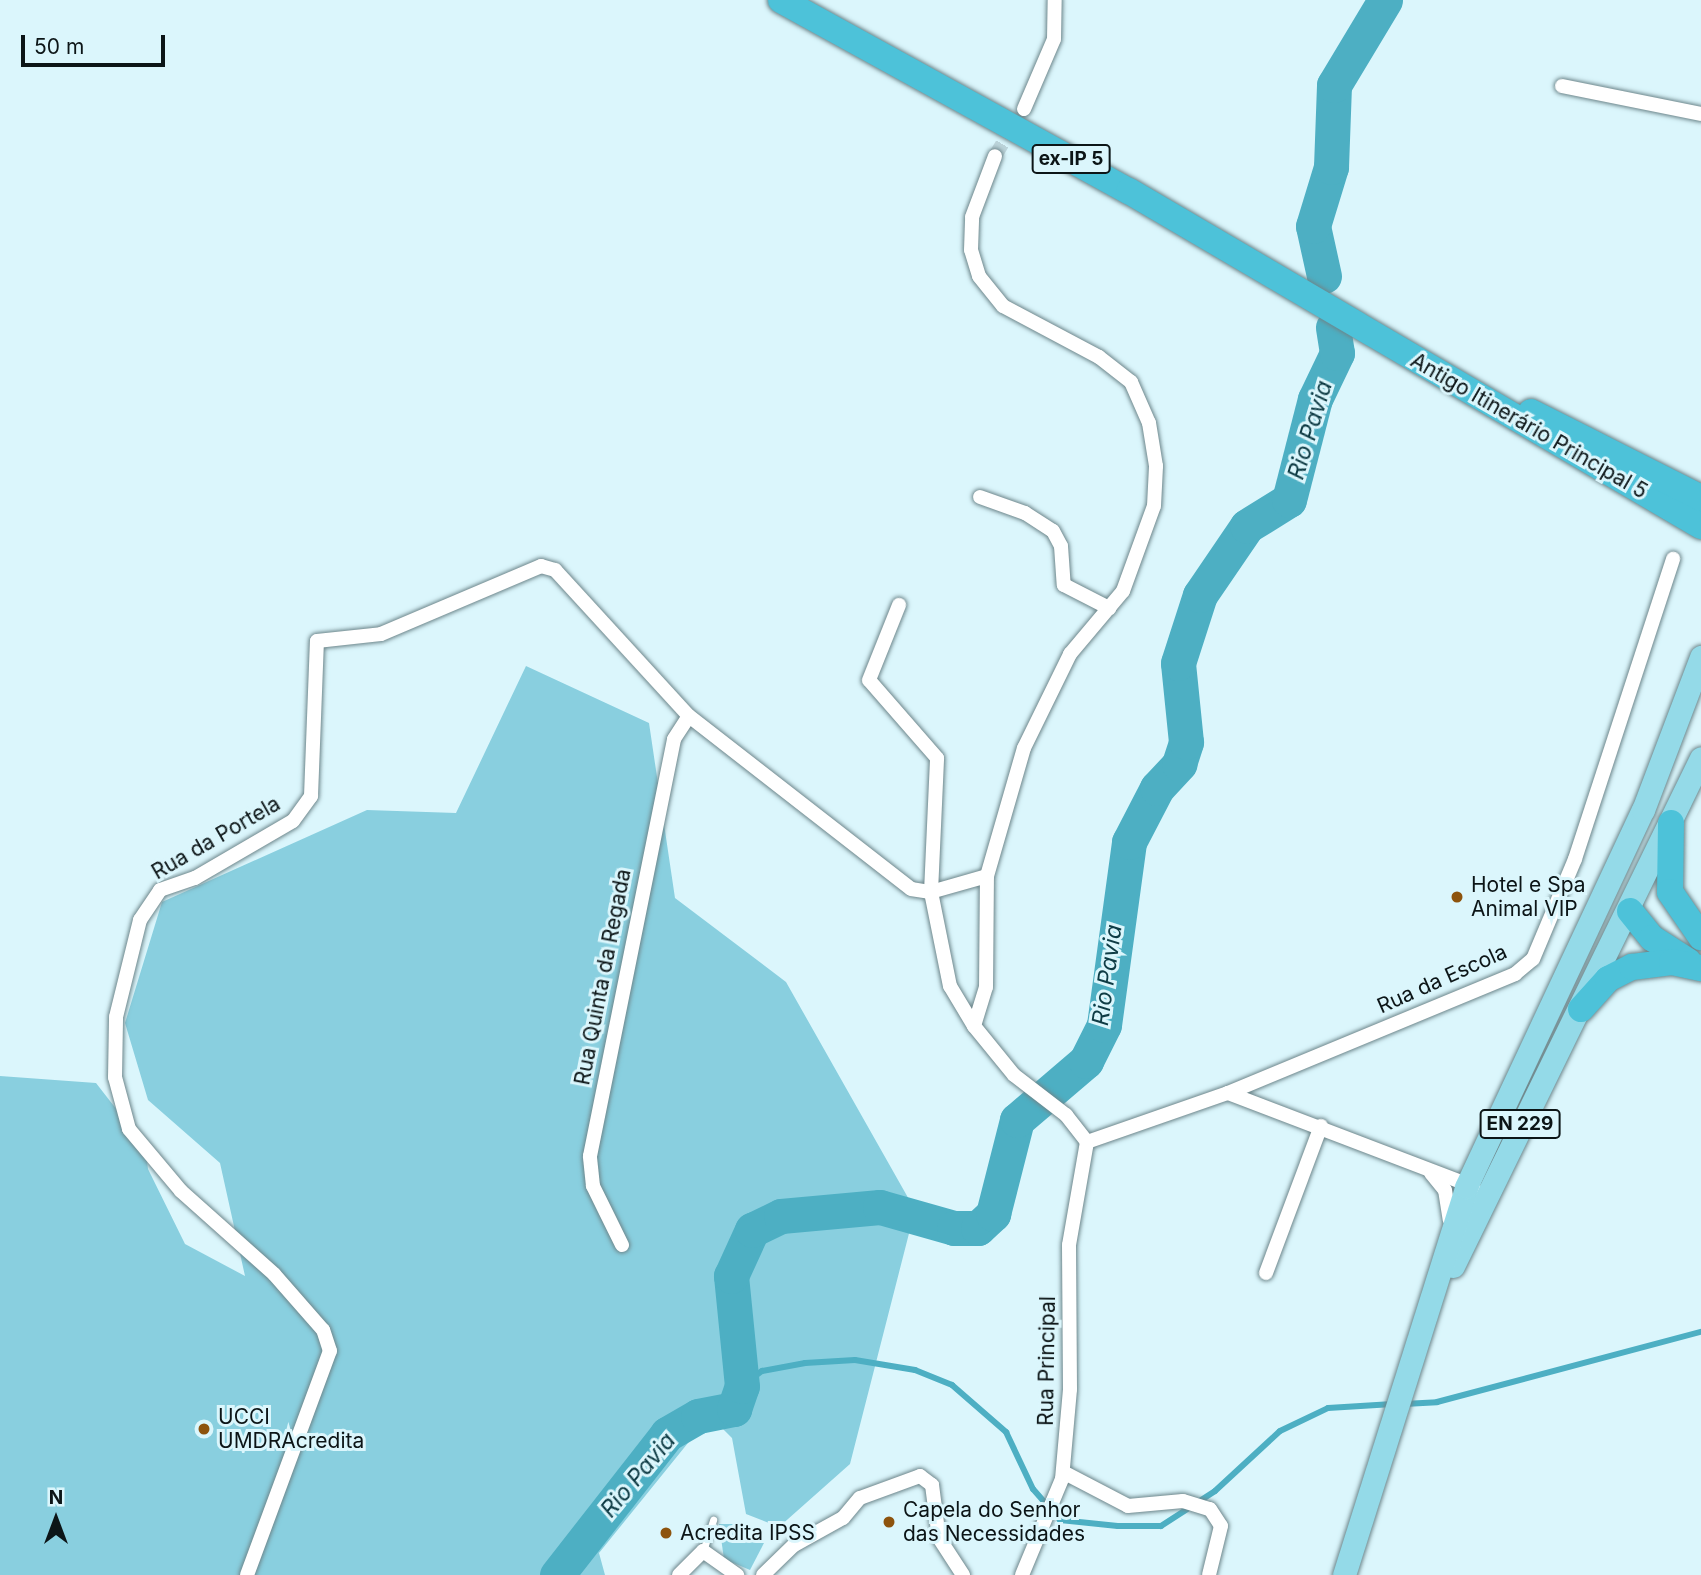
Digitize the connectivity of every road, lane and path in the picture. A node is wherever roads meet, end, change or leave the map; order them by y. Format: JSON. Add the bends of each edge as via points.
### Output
{"nodes":[{"id":1,"x":781,"y":0,"type":"edge"},
{"id":2,"x":1055,"y":0,"type":"edge"},
{"id":3,"x":1562,"y":86,"type":"dead end"},
{"id":4,"x":1024,"y":109,"type":"tunnel mouth"},
{"id":5,"x":1701,"y":114,"type":"edge"},
{"id":6,"x":995,"y":156,"type":"tunnel mouth"},
{"id":7,"x":1357,"y":324,"type":"junction"},
{"id":8,"x":980,"y":497,"type":"dead end"},
{"id":9,"x":1701,"y":498,"type":"edge"},
{"id":10,"x":1701,"y":526,"type":"edge"},
{"id":11,"x":1673,"y":559,"type":"dead end"},
{"id":12,"x":899,"y":605,"type":"dead end"},
{"id":13,"x":1109,"y":608,"type":"junction"},
{"id":14,"x":1701,"y":657,"type":"edge"},
{"id":15,"x":689,"y":716,"type":"junction"},
{"id":16,"x":1701,"y":758,"type":"edge"},
{"id":17,"x":1664,"y":761,"type":"junction"},
{"id":18,"x":1671,"y":823,"type":"junction"},
{"id":19,"x":987,"y":876,"type":"junction"},
{"id":20,"x":931,"y":892,"type":"junction"},
{"id":21,"x":1630,"y":911,"type":"junction"},
{"id":22,"x":1578,"y":941,"type":"junction"},
{"id":23,"x":1700,"y":953,"type":"edge"},
{"id":24,"x":1581,"y":1009,"type":"junction"},
{"id":25,"x":974,"y":1026,"type":"junction"},
{"id":26,"x":1228,"y":1093,"type":"junction"},
{"id":27,"x":1321,"y":1126,"type":"junction"},
{"id":28,"x":1087,"y":1142,"type":"junction"},
{"id":29,"x":1481,"y":1149,"type":"junction"},
{"id":30,"x":1427,"y":1169,"type":"junction"},
{"id":31,"x":1496,"y":1171,"type":"junction"},
{"id":32,"x":1466,"y":1187,"type":"junction"},
{"id":33,"x":1450,"y":1234,"type":"junction"},
{"id":34,"x":622,"y":1245,"type":"dead end"},
{"id":35,"x":1454,"y":1265,"type":"junction"},
{"id":36,"x":1266,"y":1273,"type":"dead end"},
{"id":37,"x":1418,"y":1341,"type":"junction"},
{"id":38,"x":1063,"y":1472,"type":"junction"},
{"id":39,"x":713,"y":1520,"type":"dead end"},
{"id":40,"x":703,"y":1551,"type":"junction"},
{"id":41,"x":247,"y":1575,"type":"edge"},
{"id":42,"x":679,"y":1575,"type":"edge"},
{"id":43,"x":737,"y":1575,"type":"edge"},
{"id":44,"x":763,"y":1575,"type":"edge"},
{"id":45,"x":963,"y":1575,"type":"edge"},
{"id":46,"x":1022,"y":1575,"type":"edge"},
{"id":47,"x":1209,"y":1575,"type":"edge"},
{"id":48,"x":1344,"y":1575,"type":"edge"}],
"edges":[{"from":1,"to":7,"type":"highway","name":"Antigo Itinerário Principal 5","number":"ex-IP 5"},
{"from":2,"to":4,"type":"street","via":[[1054,39]]},
{"from":3,"to":5,"type":"street"},
{"from":6,"to":13,"type":"street","via":[[972,217],[971,250],[979,276],[1003,306],[1099,357],[1131,382],[1149,423],[1156,466],[1154,506],[1123,591]]},
{"from":7,"to":9,"type":"highway","name":"Antigo Itinerário Principal 5","number":"ex-IP 5"},
{"from":7,"to":10,"type":"highway","name":"Antigo Itinerário Principal 5","number":"ex-IP 5"},
{"from":8,"to":13,"type":"street","via":[[1025,513],[1053,531],[1061,546],[1064,585]]},
{"from":11,"to":26,"type":"street","name":"Rua da Escola","via":[[1575,859],[1533,959],[1515,974]]},
{"from":12,"to":20,"type":"street","via":[[869,680],[937,758]]},
{"from":13,"to":19,"type":"street","via":[[1070,654],[1024,748]]},
{"from":14,"to":17,"type":"main road","number":"EN 229"},
{"from":15,"to":20,"type":"street","via":[[911,889]]},
{"from":15,"to":34,"type":"street","name":"Rua Quinta da Regada","via":[[674,739],[590,1156],[593,1186]]},
{"from":15,"to":41,"type":"street","name":"Rua da Portela","via":[[555,570],[541,566],[380,634],[317,641],[310,796],[293,821],[195,878],[160,890],[140,920],[116,1017],[115,1077],[129,1129],[181,1191],[274,1274],[323,1330],[330,1351]]},
{"from":16,"to":18,"type":"main road","number":"EN 229"},
{"from":17,"to":21,"type":"main road","via":[[1662,796],[1626,882]]},
{"from":17,"to":22,"type":"main road","number":"EN 229"},
{"from":18,"to":21,"type":"main road","number":"EN 229"},
{"from":18,"to":23,"type":"highway","via":[[1670,892]]},
{"from":19,"to":20,"type":"street"},
{"from":19,"to":25,"type":"street","via":[[986,987]]},
{"from":20,"to":25,"type":"street","via":[[950,986]]},
{"from":21,"to":22,"type":"main road","via":[[1608,914]]},
{"from":21,"to":23,"type":"highway","via":[[1652,938]]},
{"from":21,"to":24,"type":"main road","number":"EN 229"},
{"from":22,"to":29,"type":"main road","number":"EN 229"},
{"from":23,"to":24,"type":"highway","via":[[1632,967],[1608,979]]},
{"from":24,"to":31,"type":"main road","number":"EN 229"},
{"from":25,"to":28,"type":"street"},
{"from":26,"to":27,"type":"street"},
{"from":26,"to":28,"type":"street","name":"Rua da Escola"},
{"from":27,"to":30,"type":"street"},
{"from":27,"to":36,"type":"street"},
{"from":28,"to":38,"type":"street","name":"Rua Principal","via":[[1069,1245],[1070,1389]]},
{"from":29,"to":30,"type":"street","via":[[1463,1169]]},
{"from":29,"to":32,"type":"main road","number":"EN 229"},
{"from":30,"to":32,"type":"street"},
{"from":30,"to":33,"type":"street","via":[[1445,1190]]},
{"from":31,"to":32,"type":"street"},
{"from":31,"to":35,"type":"main road","number":"EN 229"},
{"from":32,"to":33,"type":"main road","number":"EN 229"},
{"from":32,"to":35,"type":"street","via":[[1470,1201],[1454,1243]]},
{"from":33,"to":37,"type":"main road","number":"EN 229"},
{"from":35,"to":37,"type":"main road","number":"EN 229"},
{"from":37,"to":48,"type":"main road","number":"EN 229"},
{"from":38,"to":46,"type":"street","name":"Rua Principal"},
{"from":38,"to":47,"type":"street","via":[[1128,1506],[1183,1501],[1209,1509],[1221,1526]]},
{"from":39,"to":40,"type":"lane"},
{"from":40,"to":42,"type":"street"},
{"from":40,"to":43,"type":"street"},
{"from":44,"to":45,"type":"street","via":[[793,1545],[843,1518],[860,1498],[920,1476],[932,1485],[939,1538]]}]}
